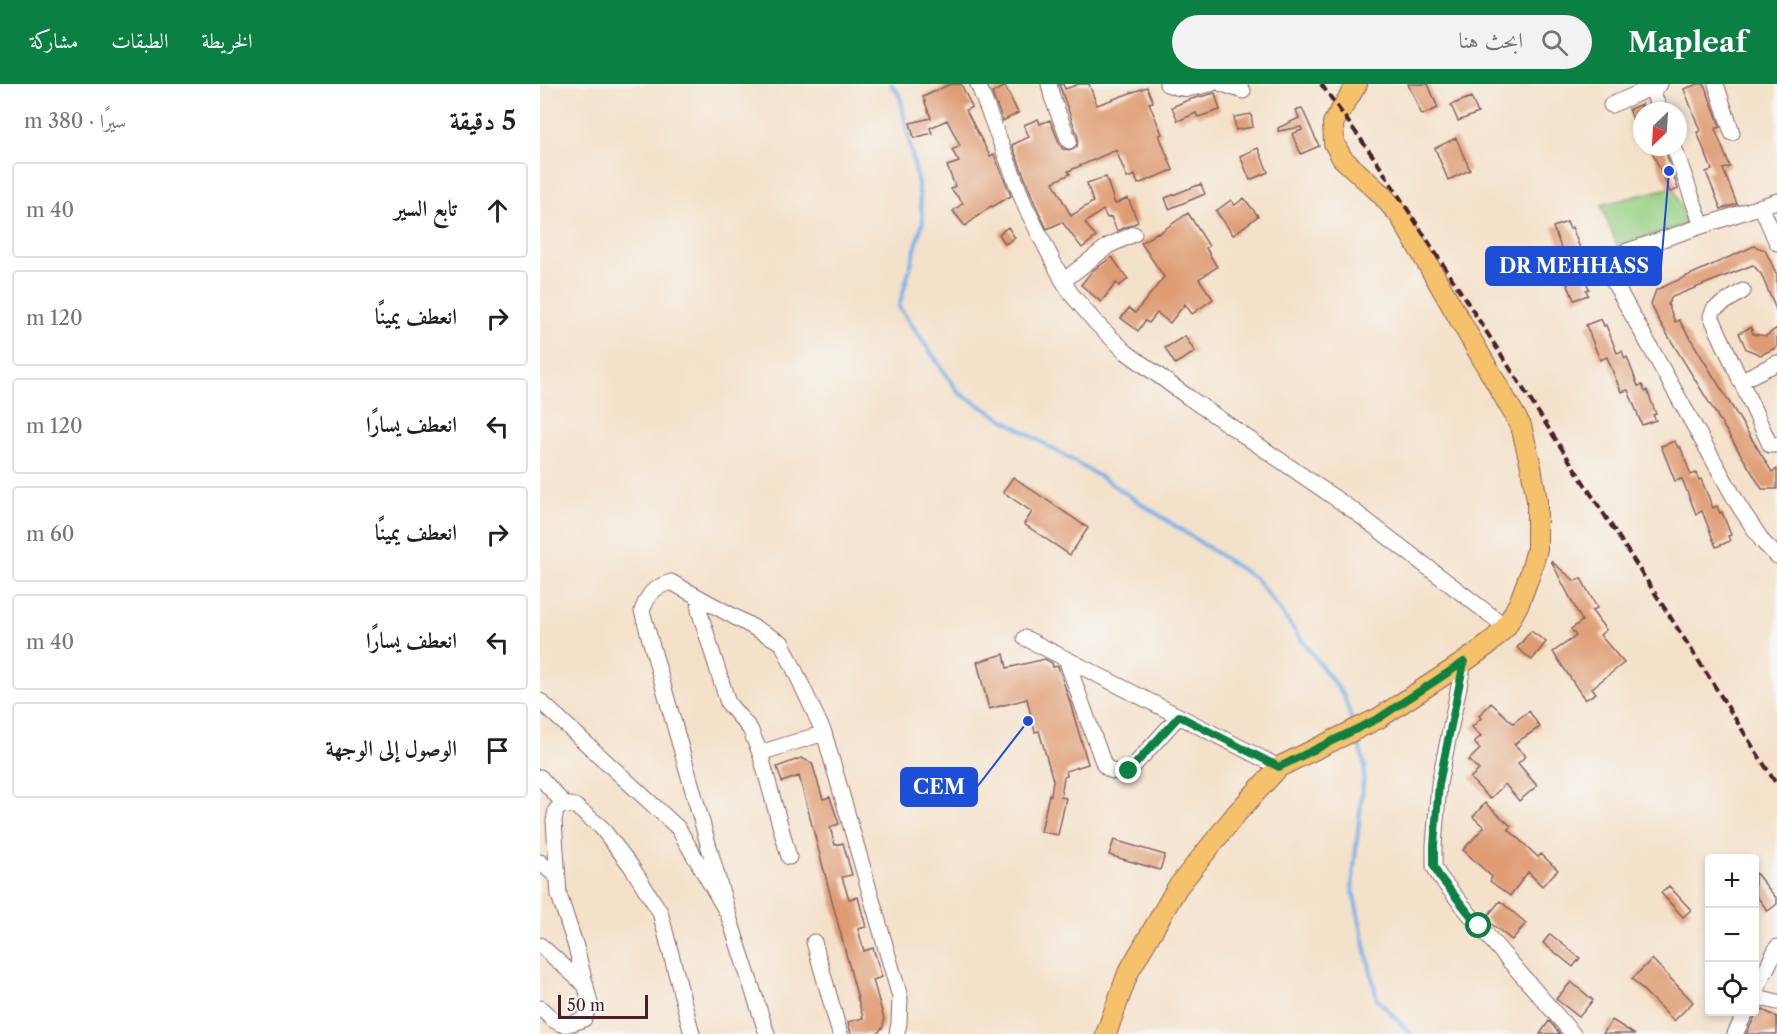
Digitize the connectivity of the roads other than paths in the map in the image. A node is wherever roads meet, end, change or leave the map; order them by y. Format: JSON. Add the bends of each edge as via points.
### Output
{"nodes":[{"id":1,"x":978,"y":84,"type":"edge"},
{"id":2,"x":1049,"y":84,"type":"edge"},
{"id":3,"x":1167,"y":84,"type":"edge"},
{"id":4,"x":1211,"y":84,"type":"edge"},
{"id":5,"x":1222,"y":84,"type":"edge"},
{"id":6,"x":1357,"y":84,"type":"edge"},
{"id":7,"x":1716,"y":84,"type":"edge"},
{"id":8,"x":1654,"y":85,"type":"edge"},
{"id":9,"x":1243,"y":91,"type":"dead end"},
{"id":10,"x":1658,"y":102,"type":"edge"},
{"id":11,"x":1611,"y":105,"type":"dead end"},
{"id":12,"x":1732,"y":133,"type":"dead end"},
{"id":13,"x":1069,"y":141,"type":"dead end"},
{"id":14,"x":1677,"y":156,"type":"edge"},
{"id":15,"x":1777,"y":201,"type":"edge"},
{"id":16,"x":1761,"y":206,"type":"junction"},
{"id":17,"x":1702,"y":226,"type":"junction"},
{"id":18,"x":1134,"y":234,"type":"dead end"},
{"id":19,"x":1777,"y":243,"type":"edge"},
{"id":20,"x":1063,"y":281,"type":"junction"},
{"id":21,"x":1743,"y":291,"type":"dead end"},
{"id":22,"x":1777,"y":363,"type":"edge"},
{"id":23,"x":1740,"y":381,"type":"junction"},
{"id":24,"x":1777,"y":445,"type":"edge"},
{"id":25,"x":1777,"y":556,"type":"edge"},
{"id":26,"x":700,"y":598,"type":"junction"},
{"id":27,"x":1506,"y":627,"type":"junction"},
{"id":28,"x":1025,"y":638,"type":"dead end"},
{"id":29,"x":1066,"y":658,"type":"junction"},
{"id":30,"x":1464,"y":662,"type":"junction"},
{"id":31,"x":540,"y":701,"type":"edge"},
{"id":32,"x":1179,"y":716,"type":"junction"},
{"id":33,"x":824,"y":733,"type":"junction"},
{"id":34,"x":760,"y":753,"type":"junction"},
{"id":35,"x":1279,"y":767,"type":"junction"},
{"id":36,"x":540,"y":777,"type":"edge"},
{"id":37,"x":564,"y":804,"type":"junction"},
{"id":38,"x":789,"y":857,"type":"dead end"},
{"id":39,"x":540,"y":862,"type":"edge"},
{"id":40,"x":558,"y":878,"type":"junction"},
{"id":41,"x":728,"y":914,"type":"junction"},
{"id":42,"x":814,"y":942,"type":"dead end"},
{"id":43,"x":540,"y":945,"type":"edge"},
{"id":44,"x":1777,"y":947,"type":"edge"},
{"id":45,"x":586,"y":986,"type":"junction"},
{"id":46,"x":1759,"y":986,"type":"edge"},
{"id":47,"x":1759,"y":996,"type":"edge"},
{"id":48,"x":1777,"y":1002,"type":"edge"},
{"id":49,"x":540,"y":1008,"type":"edge"},
{"id":50,"x":1744,"y":1016,"type":"edge"},
{"id":51,"x":692,"y":1034,"type":"edge"},
{"id":52,"x":767,"y":1034,"type":"edge"},
{"id":53,"x":840,"y":1034,"type":"edge"},
{"id":54,"x":897,"y":1034,"type":"edge"},
{"id":55,"x":1107,"y":1034,"type":"edge"},
{"id":56,"x":1573,"y":1034,"type":"edge"},
{"id":57,"x":1735,"y":1034,"type":"edge"}],
"edges":[{"from":1,"to":20,"type":"street","via":[[1026,208]]},
{"from":2,"to":13,"type":"street"},
{"from":3,"to":4,"type":"street","via":[[1190,90]]},
{"from":5,"to":9,"type":"street"},
{"from":6,"to":27,"type":"main road","via":[[1334,123],[1335,143],[1342,158],[1400,216],[1521,426],[1537,500],[1537,549]]},
{"from":7,"to":12,"type":"street"},
{"from":8,"to":10,"type":"street"},
{"from":8,"to":11,"type":"street"},
{"from":14,"to":17,"type":"street"},
{"from":15,"to":16,"type":"street"},
{"from":16,"to":17,"type":"street"},
{"from":16,"to":19,"type":"street"},
{"from":17,"to":25,"type":"street","via":[[1612,256],[1611,277],[1739,506]]},
{"from":18,"to":20,"type":"street","via":[[1108,246]]},
{"from":20,"to":27,"type":"street","via":[[1096,323],[1126,352],[1354,511]]},
{"from":21,"to":23,"type":"street","via":[[1714,309],[1711,316]]},
{"from":22,"to":23,"type":"street"},
{"from":23,"to":24,"type":"street","via":[[1770,445]]},
{"from":26,"to":33,"type":"street","via":[[782,644]]},
{"from":26,"to":34,"type":"street","via":[[699,610],[728,703],[750,729]]},
{"from":26,"to":41,"type":"street","via":[[671,582],[659,585],[648,595],[642,611]]},
{"from":27,"to":30,"type":"main road"},
{"from":28,"to":29,"type":"street"},
{"from":29,"to":32,"type":"street"},
{"from":29,"to":32,"type":"street","via":[[1104,765],[1110,771],[1129,771]]},
{"from":30,"to":35,"type":"main road","via":[[1379,718]]},
{"from":30,"to":56,"type":"street","via":[[1439,784],[1434,866],[1479,926]]},
{"from":31,"to":41,"type":"street","via":[[678,828]]},
{"from":32,"to":35,"type":"street"},
{"from":33,"to":34,"type":"street"},
{"from":33,"to":54,"type":"street","via":[[900,997]]},
{"from":34,"to":38,"type":"street"},
{"from":35,"to":55,"type":"main road","via":[[1177,888],[1128,973]]},
{"from":36,"to":37,"type":"street"},
{"from":37,"to":40,"type":"street","via":[[556,810],[554,821]]},
{"from":37,"to":51,"type":"street","via":[[575,806],[601,827],[660,912]]},
{"from":39,"to":40,"type":"street"},
{"from":40,"to":45,"type":"street","via":[[559,895]]},
{"from":41,"to":52,"type":"street"},
{"from":42,"to":53,"type":"street"},
{"from":43,"to":45,"type":"street"},
{"from":44,"to":46,"type":"street"},
{"from":45,"to":49,"type":"street","via":[[590,1003],[584,1019],[568,1026],[559,1024]]},
{"from":47,"to":48,"type":"street"},
{"from":50,"to":57,"type":"street"}]}
